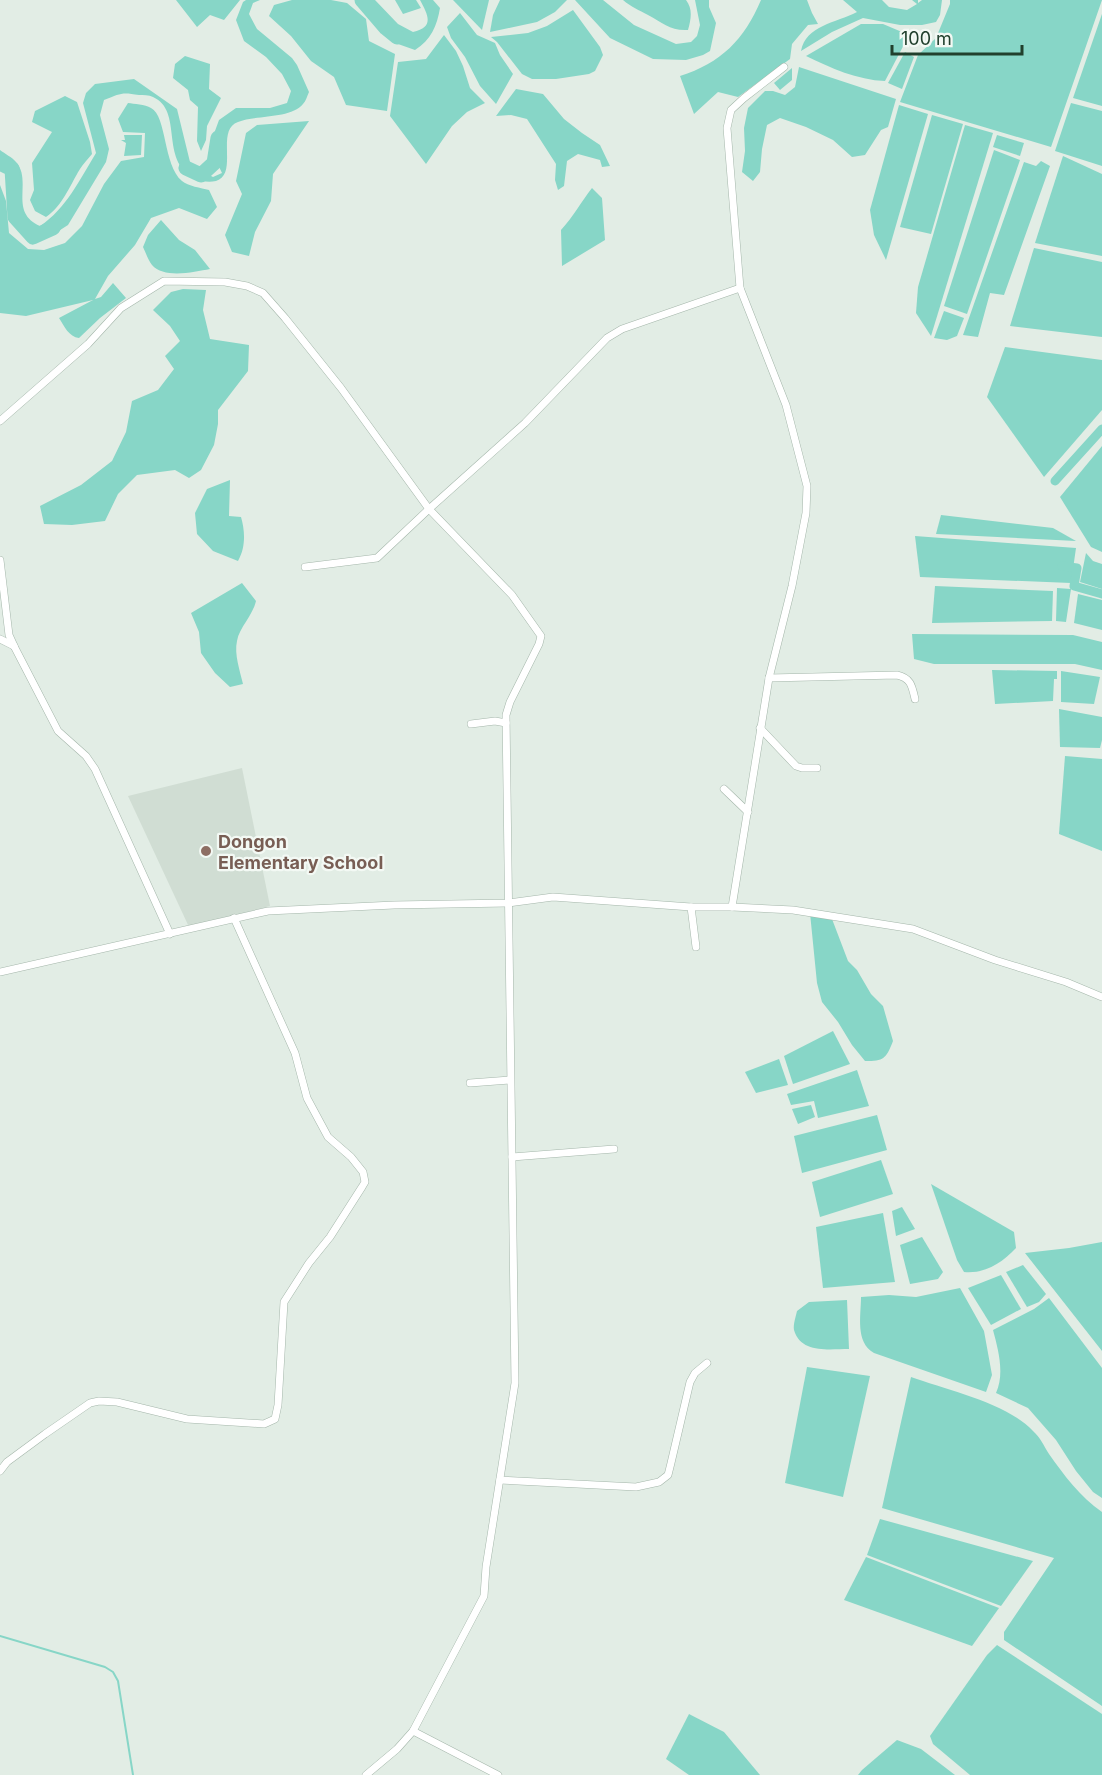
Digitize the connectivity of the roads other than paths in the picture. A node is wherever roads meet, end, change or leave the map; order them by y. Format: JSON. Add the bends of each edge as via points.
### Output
{"nodes":[{"id":1,"x":784,"y":67,"type":"dead end"},
{"id":2,"x":740,"y":288,"type":"junction"},
{"id":3,"x":0,"y":421,"type":"edge"},
{"id":4,"x":429,"y":509,"type":"junction"},
{"id":5,"x":0,"y":560,"type":"edge"},
{"id":6,"x":304,"y":567,"type":"dead end"},
{"id":7,"x":0,"y":639,"type":"edge"},
{"id":8,"x":14,"y":646,"type":"junction"},
{"id":9,"x":769,"y":678,"type":"junction"},
{"id":10,"x":915,"y":699,"type":"dead end"},
{"id":11,"x":506,"y":723,"type":"junction"},
{"id":12,"x":471,"y":724,"type":"dead end"},
{"id":13,"x":760,"y":728,"type":"junction"},
{"id":14,"x":817,"y":768,"type":"dead end"},
{"id":15,"x":724,"y":789,"type":"dead end"},
{"id":16,"x":748,"y":812,"type":"junction"},
{"id":17,"x":508,"y":903,"type":"junction"},
{"id":18,"x":732,"y":906,"type":"junction"},
{"id":19,"x":691,"y":907,"type":"junction"},
{"id":20,"x":234,"y":918,"type":"junction"},
{"id":21,"x":170,"y":934,"type":"junction"},
{"id":22,"x":696,"y":947,"type":"dead end"},
{"id":23,"x":0,"y":972,"type":"edge"},
{"id":24,"x":1102,"y":997,"type":"edge"},
{"id":25,"x":510,"y":1080,"type":"junction"},
{"id":26,"x":471,"y":1083,"type":"dead end"},
{"id":27,"x":614,"y":1149,"type":"dead end"},
{"id":28,"x":512,"y":1157,"type":"junction"},
{"id":29,"x":707,"y":1363,"type":"dead end"},
{"id":30,"x":0,"y":1471,"type":"edge"},
{"id":31,"x":500,"y":1480,"type":"junction"},
{"id":32,"x":413,"y":1731,"type":"junction"},
{"id":33,"x":366,"y":1775,"type":"edge"},
{"id":34,"x":498,"y":1775,"type":"edge"}],
"edges":[{"from":1,"to":2,"type":"street","via":[[731,110],[727,128]]},
{"from":2,"to":4,"type":"street","via":[[622,329],[607,338],[525,423]]},
{"from":2,"to":9,"type":"street","via":[[786,405],[807,486],[806,513],[792,586]]},
{"from":3,"to":4,"type":"street","via":[[88,344],[121,308],[164,281],[247,286],[263,293],[285,318]]},
{"from":4,"to":6,"type":"street","via":[[375,560]]},
{"from":4,"to":11,"type":"street","via":[[512,595],[541,636],[507,709]]},
{"from":5,"to":8,"type":"street","via":[[9,635]]},
{"from":7,"to":8,"type":"street"},
{"from":8,"to":21,"type":"street","via":[[58,730],[95,769]]},
{"from":9,"to":10,"type":"street","via":[[897,675],[910,681]]},
{"from":9,"to":13,"type":"street"},
{"from":11,"to":12,"type":"street"},
{"from":11,"to":17,"type":"street"},
{"from":13,"to":14,"type":"street","via":[[796,766]]},
{"from":13,"to":16,"type":"street"},
{"from":15,"to":16,"type":"street"},
{"from":16,"to":18,"type":"street"},
{"from":17,"to":19,"type":"street","via":[[552,897]]},
{"from":17,"to":20,"type":"street","via":[[268,910]]},
{"from":17,"to":25,"type":"street"},
{"from":18,"to":19,"type":"street"},
{"from":18,"to":24,"type":"street","via":[[811,912],[913,929]]},
{"from":19,"to":22,"type":"street"},
{"from":20,"to":21,"type":"street"},
{"from":20,"to":30,"type":"street","via":[[295,1053],[306,1098],[328,1137],[364,1175],[362,1187],[284,1302],[275,1419],[264,1424],[187,1419],[117,1402],[90,1402],[6,1462]]},
{"from":21,"to":23,"type":"street"},
{"from":25,"to":26,"type":"street"},
{"from":25,"to":28,"type":"street"},
{"from":27,"to":28,"type":"street"},
{"from":28,"to":31,"type":"street","via":[[515,1383]]},
{"from":29,"to":31,"type":"street","via":[[690,1382],[668,1475],[659,1482],[636,1487]]},
{"from":31,"to":32,"type":"street","via":[[484,1596]]},
{"from":32,"to":33,"type":"street"},
{"from":32,"to":34,"type":"street"}]}
